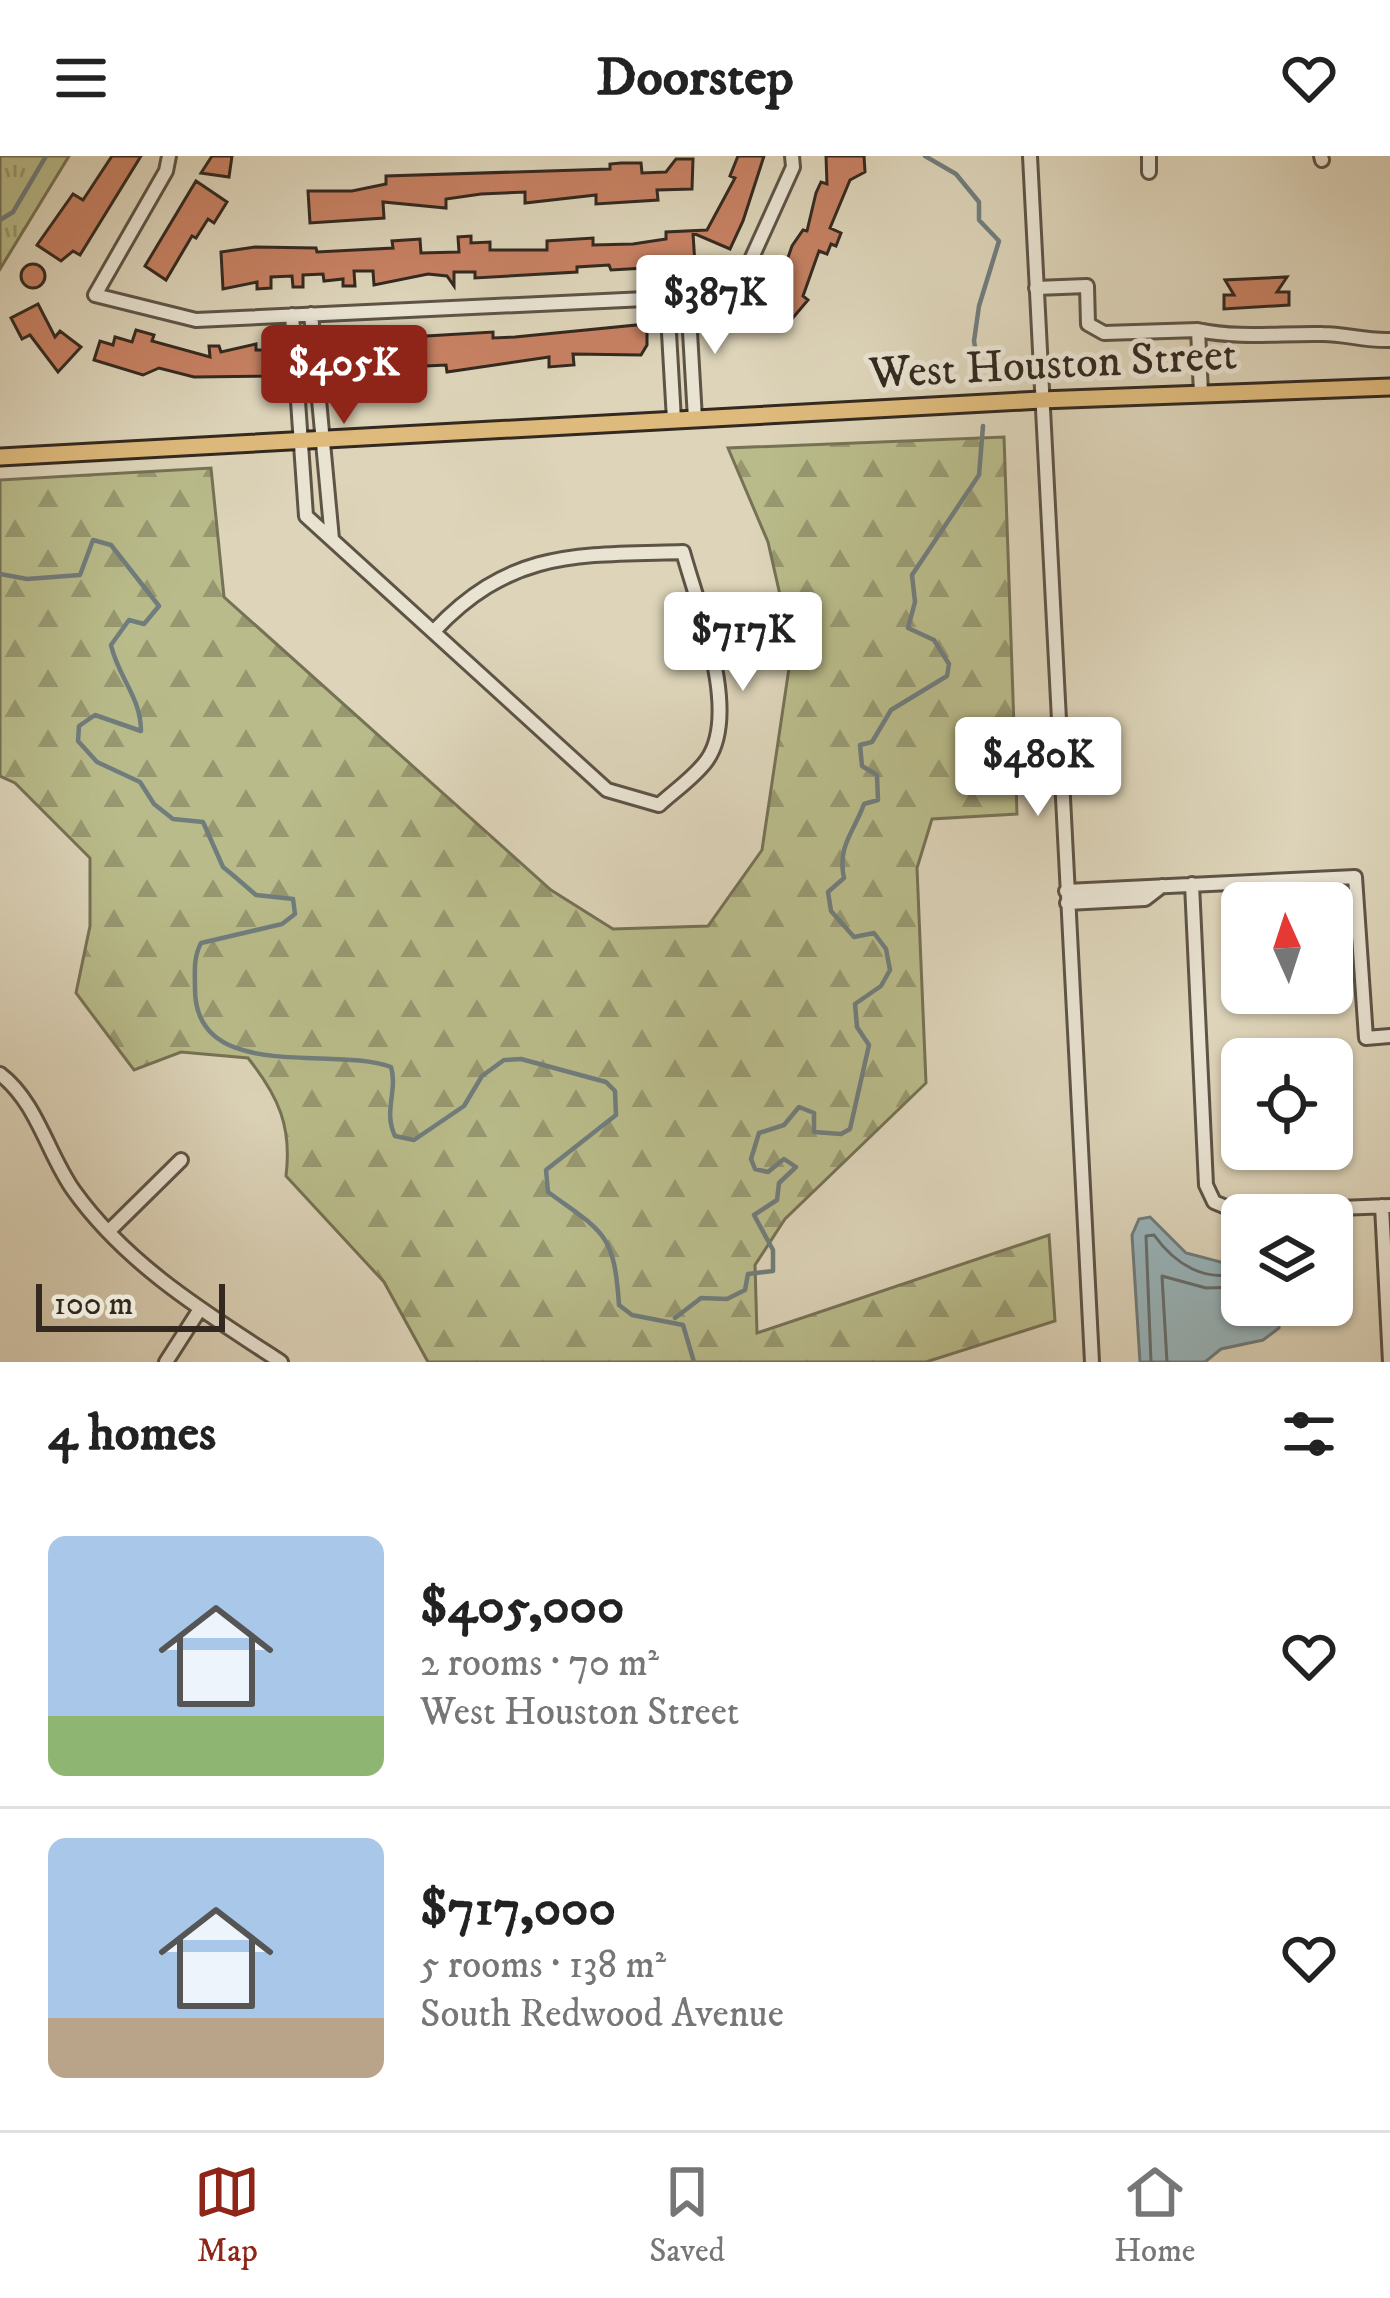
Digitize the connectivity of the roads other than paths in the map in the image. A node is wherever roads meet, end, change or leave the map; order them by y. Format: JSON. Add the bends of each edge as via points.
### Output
{"nodes":[{"id":1,"x":169,"y":156,"type":"edge"},
{"id":2,"x":792,"y":156,"type":"edge"},
{"id":3,"x":1030,"y":156,"type":"edge"},
{"id":4,"x":1149,"y":156,"type":"edge"},
{"id":5,"x":1149,"y":172,"type":"dead end"},
{"id":6,"x":1036,"y":287,"type":"junction"},
{"id":7,"x":688,"y":297,"type":"junction"},
{"id":8,"x":668,"y":298,"type":"junction"},
{"id":9,"x":311,"y":314,"type":"junction"},
{"id":10,"x":292,"y":315,"type":"junction"},
{"id":11,"x":1198,"y":330,"type":"junction"},
{"id":12,"x":1390,"y":340,"type":"edge"},
{"id":13,"x":1390,"y":387,"type":"edge"},
{"id":14,"x":1201,"y":393,"type":"junction"},
{"id":15,"x":1041,"y":400,"type":"junction"},
{"id":16,"x":694,"y":419,"type":"junction"},
{"id":17,"x":674,"y":420,"type":"junction"},
{"id":18,"x":322,"y":440,"type":"junction"},
{"id":19,"x":299,"y":441,"type":"junction"},
{"id":20,"x":0,"y":457,"type":"edge"},
{"id":21,"x":332,"y":539,"type":"junction"},
{"id":22,"x":435,"y":630,"type":"junction"},
{"id":23,"x":1192,"y":884,"type":"junction"},
{"id":24,"x":1066,"y":897,"type":"junction"},
{"id":25,"x":1390,"y":1036,"type":"edge"},
{"id":26,"x":0,"y":1074,"type":"edge"},
{"id":27,"x":182,"y":1160,"type":"dead end"},
{"id":28,"x":1386,"y":1206,"type":"edge"},
{"id":29,"x":109,"y":1231,"type":"junction"},
{"id":30,"x":200,"y":1309,"type":"junction"},
{"id":31,"x":166,"y":1362,"type":"edge"},
{"id":32,"x":280,"y":1362,"type":"edge"},
{"id":33,"x":1092,"y":1362,"type":"edge"},
{"id":34,"x":1390,"y":1362,"type":"edge"}],
"edges":[{"from":1,"to":10,"type":"street","via":[[94,295],[196,320]]},
{"from":2,"to":7,"type":"street","via":[[745,273]]},
{"from":3,"to":6,"type":"street"},
{"from":4,"to":5,"type":"street"},
{"from":6,"to":11,"type":"street","via":[[1087,286],[1088,324],[1104,333]]},
{"from":6,"to":15,"type":"street"},
{"from":7,"to":8,"type":"street"},
{"from":7,"to":16,"type":"street"},
{"from":8,"to":9,"type":"street"},
{"from":8,"to":17,"type":"street"},
{"from":9,"to":10,"type":"street"},
{"from":9,"to":18,"type":"street"},
{"from":10,"to":19,"type":"street"},
{"from":11,"to":12,"type":"street"},
{"from":11,"to":14,"type":"street"},
{"from":13,"to":14,"type":"main road","name":"West Houston Street"},
{"from":14,"to":15,"type":"main road","name":"West Houston Street"},
{"from":15,"to":16,"type":"main road","name":"West Houston Street"},
{"from":15,"to":24,"type":"street"},
{"from":16,"to":17,"type":"main road","name":"West Houston Street"},
{"from":17,"to":18,"type":"main road","name":"West Houston Street"},
{"from":18,"to":19,"type":"main road","name":"West Houston Street"},
{"from":18,"to":21,"type":"street"},
{"from":19,"to":20,"type":"main road","name":"West Houston Street"},
{"from":19,"to":21,"type":"street","via":[[306,516]]},
{"from":21,"to":22,"type":"street"},
{"from":22,"to":22,"type":"street","via":[[466,597],[519,566],[564,555],[682,552],[719,691],[719,730],[708,760],[659,806],[607,790]]},
{"from":23,"to":24,"type":"street","via":[[1162,886],[1145,899]]},
{"from":23,"to":25,"type":"street","via":[[1355,877],[1366,1038]]},
{"from":23,"to":28,"type":"street","via":[[1206,1185],[1214,1202],[1238,1213]]},
{"from":24,"to":33,"type":"street"},
{"from":26,"to":29,"type":"street"},
{"from":27,"to":29,"type":"street"},
{"from":28,"to":34,"type":"street"},
{"from":29,"to":30,"type":"street"},
{"from":30,"to":31,"type":"street"},
{"from":30,"to":32,"type":"street"}]}
